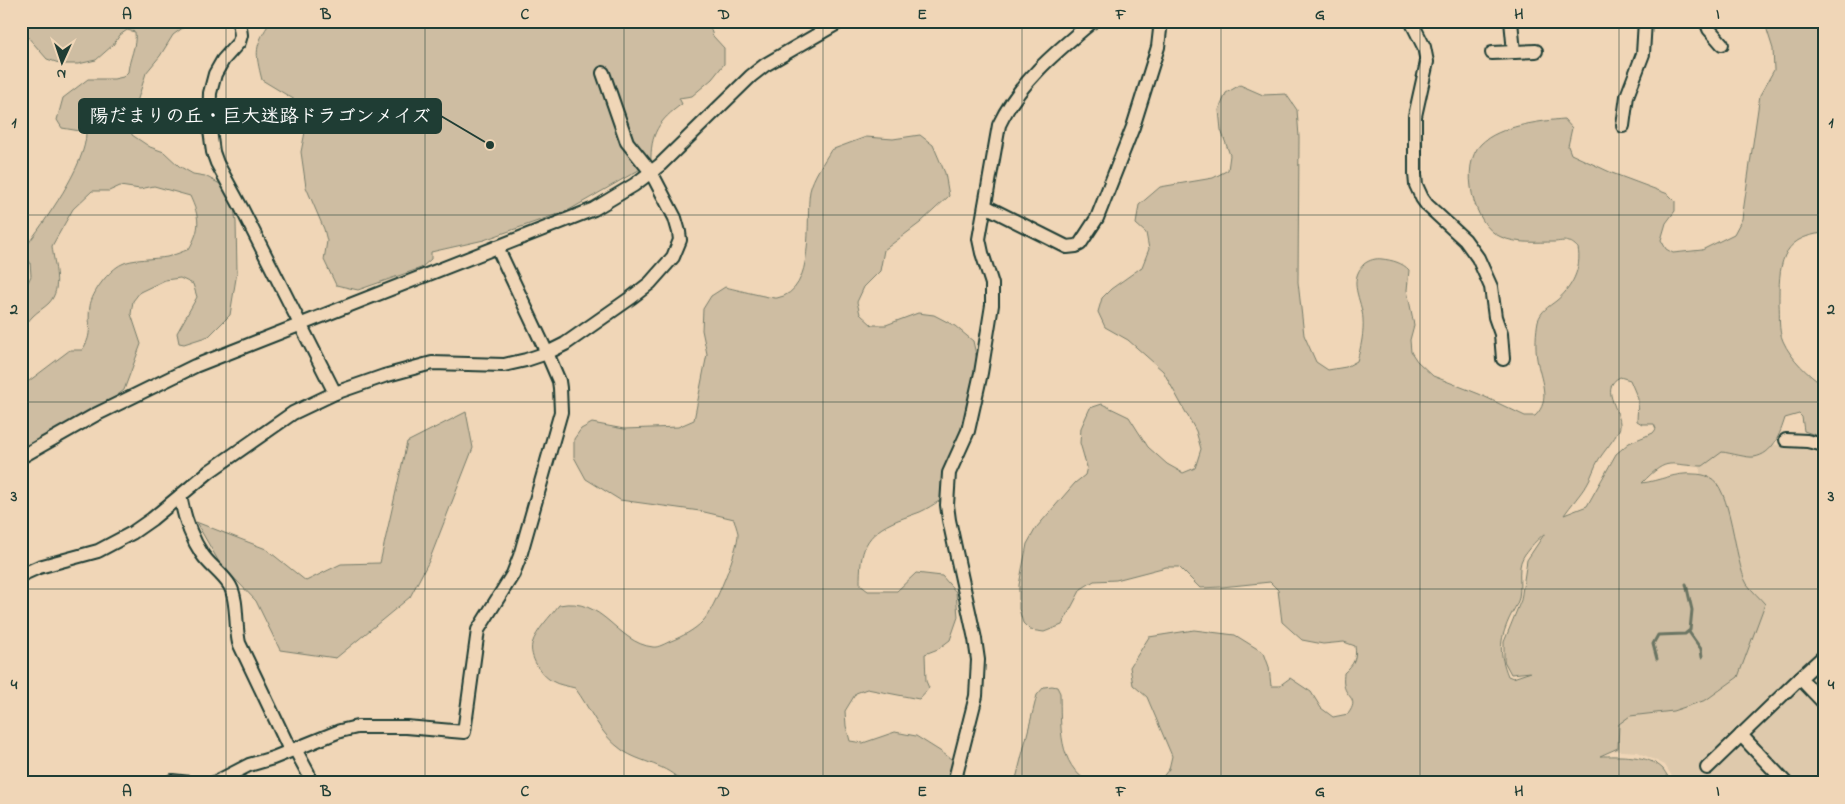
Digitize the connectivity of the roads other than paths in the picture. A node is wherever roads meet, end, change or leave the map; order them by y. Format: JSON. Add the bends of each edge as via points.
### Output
{"nodes":[{"id":1,"x":239,"y":21,"type":"edge"},
{"id":2,"x":841,"y":21,"type":"edge"},
{"id":3,"x":1093,"y":21,"type":"edge"},
{"id":4,"x":1161,"y":21,"type":"edge"},
{"id":5,"x":1410,"y":21,"type":"edge"},
{"id":6,"x":1511,"y":21,"type":"edge"},
{"id":7,"x":1645,"y":21,"type":"edge"},
{"id":8,"x":1706,"y":21,"type":"edge"},
{"id":9,"x":1722,"y":44,"type":"dead end"},
{"id":10,"x":1536,"y":51,"type":"dead end"},
{"id":11,"x":1514,"y":52,"type":"junction"},
{"id":12,"x":1492,"y":53,"type":"dead end"},
{"id":13,"x":603,"y":73,"type":"dead end"},
{"id":14,"x":1623,"y":126,"type":"dead end"},
{"id":15,"x":651,"y":172,"type":"junction"},
{"id":16,"x":986,"y":206,"type":"junction"},
{"id":17,"x":497,"y":247,"type":"junction"},
{"id":18,"x":301,"y":325,"type":"junction"},
{"id":19,"x":547,"y":353,"type":"junction"},
{"id":20,"x":1503,"y":359,"type":"dead end"},
{"id":21,"x":336,"y":392,"type":"junction"},
{"id":22,"x":1786,"y":440,"type":"dead end"},
{"id":23,"x":1824,"y":445,"type":"edge"},
{"id":24,"x":21,"y":457,"type":"edge"},
{"id":25,"x":180,"y":496,"type":"junction"},
{"id":26,"x":21,"y":575,"type":"edge"},
{"id":27,"x":1824,"y":656,"type":"edge"},
{"id":28,"x":1800,"y":678,"type":"junction"},
{"id":29,"x":1824,"y":703,"type":"edge"},
{"id":30,"x":1741,"y":735,"type":"junction"},
{"id":31,"x":292,"y":749,"type":"junction"},
{"id":32,"x":1707,"y":768,"type":"dead end"},
{"id":33,"x":308,"y":773,"type":"dead end"},
{"id":34,"x":172,"y":781,"type":"dead end"},
{"id":35,"x":190,"y":783,"type":"edge"},
{"id":36,"x":214,"y":783,"type":"edge"},
{"id":37,"x":955,"y":783,"type":"edge"},
{"id":38,"x":1786,"y":783,"type":"edge"}],
"edges":[{"from":1,"to":18,"type":"street","via":[[239,42],[223,60],[210,92],[208,107],[212,146],[217,163]]},
{"from":2,"to":15,"type":"street","via":[[751,76]]},
{"from":3,"to":16,"type":"street","via":[[1030,79],[1007,109],[999,125]]},
{"from":4,"to":16,"type":"street","via":[[1158,47],[1133,126],[1097,218],[1080,244],[1067,247]]},
{"from":5,"to":20,"type":"street","via":[[1424,47],[1427,62],[1415,116],[1416,185],[1427,205],[1465,240],[1478,258],[1490,287]]},
{"from":6,"to":11,"type":"street"},
{"from":7,"to":14,"type":"street","via":[[1643,54],[1627,96]]},
{"from":8,"to":9,"type":"street","via":[[1709,30]]},
{"from":10,"to":11,"type":"street"},
{"from":11,"to":12,"type":"street"},
{"from":13,"to":15,"type":"street","via":[[627,142]]},
{"from":15,"to":17,"type":"street","via":[[594,209]]},
{"from":15,"to":19,"type":"street","via":[[679,232],[680,240],[673,257],[641,291]]},
{"from":16,"to":37,"type":"street","via":[[979,239],[992,284],[992,305],[968,431],[949,474],[947,505],[978,660],[976,696]]},
{"from":17,"to":18,"type":"street"},
{"from":17,"to":19,"type":"street"},
{"from":18,"to":21,"type":"street"},
{"from":18,"to":24,"type":"street","via":[[163,381]]},
{"from":19,"to":21,"type":"street","via":[[504,364],[432,363]]},
{"from":19,"to":31,"type":"street","via":[[559,381],[561,412],[520,556],[513,574],[478,630],[464,732],[357,727]]},
{"from":21,"to":25,"type":"street","via":[[293,413]]},
{"from":22,"to":23,"type":"street"},
{"from":25,"to":26,"type":"street","via":[[132,533],[98,551]]},
{"from":25,"to":31,"type":"street","via":[[185,518],[202,554],[230,586],[239,643]]},
{"from":27,"to":28,"type":"street"},
{"from":28,"to":29,"type":"street"},
{"from":28,"to":30,"type":"street"},
{"from":30,"to":32,"type":"street"},
{"from":30,"to":38,"type":"street"},
{"from":31,"to":33,"type":"street"},
{"from":31,"to":36,"type":"street","via":[[248,765]]},
{"from":34,"to":35,"type":"street"}]}
